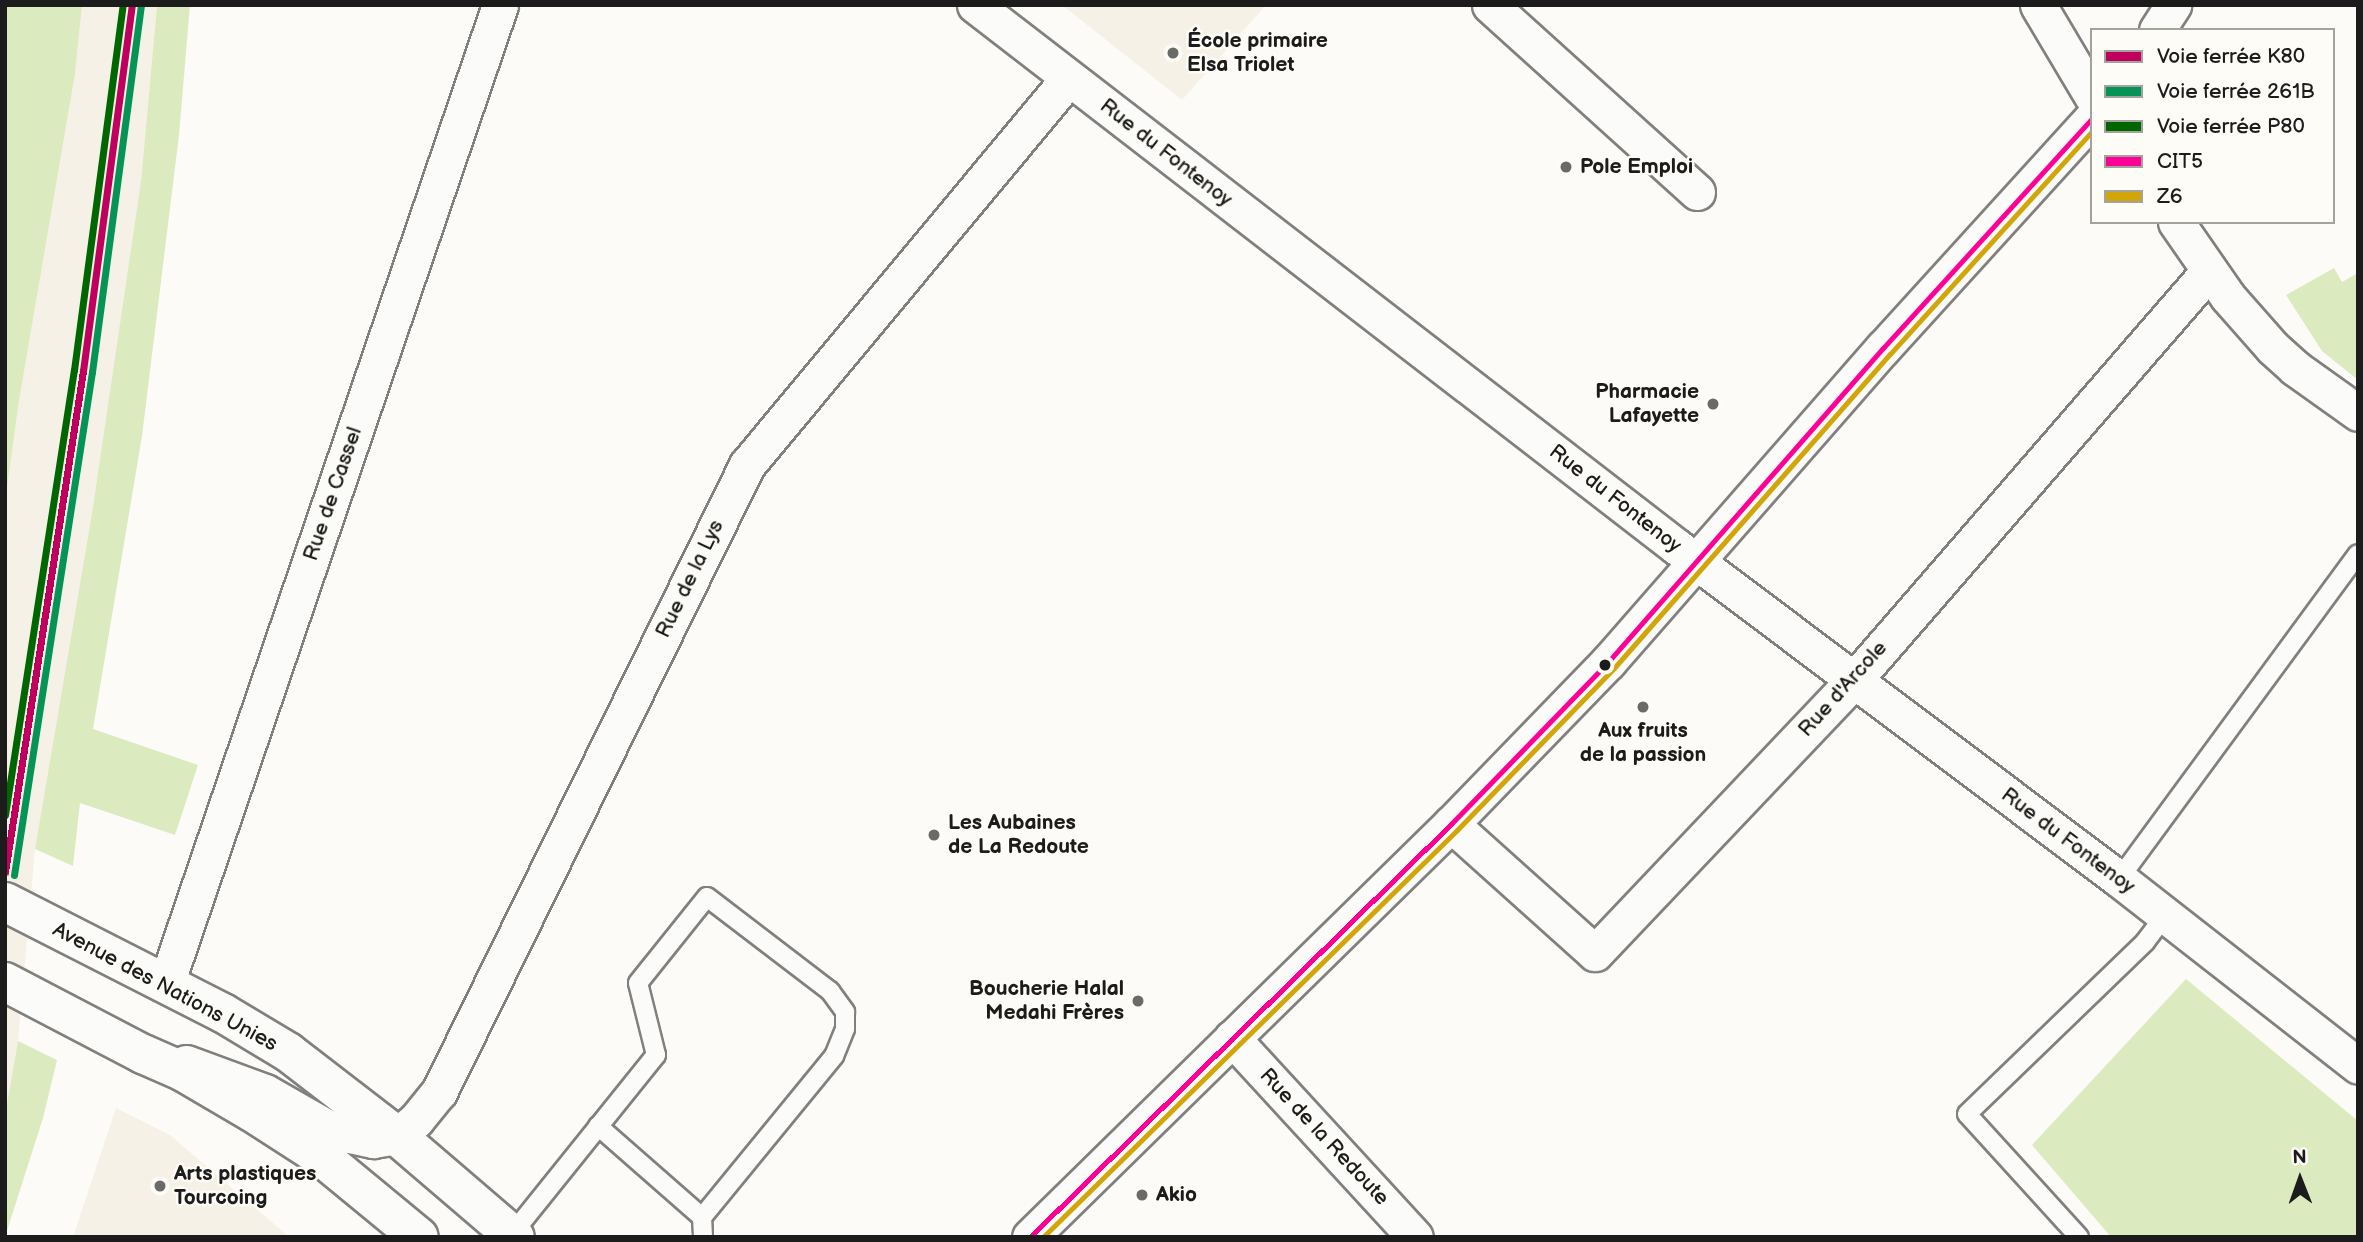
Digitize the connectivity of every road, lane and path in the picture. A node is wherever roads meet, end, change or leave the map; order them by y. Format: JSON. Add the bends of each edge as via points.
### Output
{"nodes":[{"id":1,"x":500,"y":5,"type":"edge"},
{"id":2,"x":975,"y":5,"type":"edge"},
{"id":3,"x":1490,"y":5,"type":"edge"},
{"id":4,"x":2039,"y":5,"type":"edge"},
{"id":5,"x":2174,"y":5,"type":"edge"},
{"id":6,"x":2158,"y":28,"type":"edge"},
{"id":7,"x":1069,"y":78,"type":"junction"},
{"id":8,"x":2090,"y":93,"type":"edge"},
{"id":9,"x":2090,"y":120,"type":"edge"},
{"id":10,"x":1697,"y":192,"type":"dead end"},
{"id":11,"x":2177,"y":224,"type":"edge"},
{"id":12,"x":2209,"y":271,"type":"junction"},
{"id":13,"x":2358,"y":413,"type":"edge"},
{"id":14,"x":2358,"y":554,"type":"edge"},
{"id":15,"x":1697,"y":562,"type":"junction"},
{"id":16,"x":1855,"y":679,"type":"junction"},
{"id":17,"x":1451,"y":824,"type":"junction"},
{"id":18,"x":2119,"y":879,"type":"junction"},
{"id":19,"x":5,"y":902,"type":"edge"},
{"id":20,"x":2165,"y":915,"type":"junction"},
{"id":21,"x":5,"y":982,"type":"edge"},
{"id":22,"x":166,"y":984,"type":"junction"},
{"id":23,"x":1232,"y":1038,"type":"junction"},
{"id":24,"x":143,"y":1055,"type":"junction"},
{"id":25,"x":2358,"y":1066,"type":"edge"},
{"id":26,"x":598,"y":1125,"type":"junction"},
{"id":27,"x":397,"y":1136,"type":"junction"},
{"id":28,"x":702,"y":1217,"type":"junction"},
{"id":29,"x":513,"y":1235,"type":"edge"},
{"id":30,"x":419,"y":1237,"type":"edge"},
{"id":31,"x":703,"y":1237,"type":"edge"},
{"id":32,"x":1030,"y":1237,"type":"edge"},
{"id":33,"x":1415,"y":1237,"type":"edge"},
{"id":34,"x":2079,"y":1237,"type":"edge"}],
"edges":[{"from":1,"to":22,"type":"street","name":"Rue de Cassel"},
{"from":2,"to":7,"type":"street","name":"Rue du Fontenoy"},
{"from":3,"to":10,"type":"street"},
{"from":4,"to":8,"type":"street"},
{"from":5,"to":6,"type":"street"},
{"from":7,"to":15,"type":"street","name":"Rue du Fontenoy"},
{"from":7,"to":27,"type":"street","name":"Rue de la Lys","via":[[747,465],[439,1092]]},
{"from":9,"to":15,"type":"street"},
{"from":11,"to":12,"type":"street"},
{"from":12,"to":13,"type":"street","via":[[2273,348]]},
{"from":12,"to":16,"type":"street","name":"Rue d'Arcole"},
{"from":14,"to":18,"type":"lane"},
{"from":15,"to":16,"type":"street","name":"Rue du Fontenoy"},
{"from":15,"to":17,"type":"street","via":[[1608,663]]},
{"from":16,"to":17,"type":"street","name":"Rue d'Arcole","via":[[1595,953]]},
{"from":16,"to":18,"type":"street","name":"Rue du Fontenoy"},
{"from":17,"to":23,"type":"street"},
{"from":18,"to":20,"type":"street","name":"Rue du Fontenoy"},
{"from":19,"to":22,"type":"main road","name":"Avenue des Nations Unies"},
{"from":20,"to":25,"type":"street","name":"Rue du Fontenoy"},
{"from":20,"to":34,"type":"lane","via":[[2145,942],[1967,1114]]},
{"from":21,"to":24,"type":"main road"},
{"from":22,"to":27,"type":"main road","name":"Avenue des Nations Unies","via":[[288,1052]]},
{"from":23,"to":32,"type":"street"},
{"from":23,"to":33,"type":"street","name":"Rue de la Redoute"},
{"from":24,"to":27,"type":"street","via":[[229,1076],[349,1135],[373,1140]]},
{"from":24,"to":30,"type":"main road","via":[[182,1071],[300,1142]]},
{"from":26,"to":28,"type":"lane"},
{"from":26,"to":28,"type":"lane","via":[[656,1055],[638,982],[707,897],[830,990],[845,1012],[845,1029],[834,1056]]},
{"from":26,"to":29,"type":"lane"},
{"from":27,"to":29,"type":"main road","name":"Avenue des Nations Unies"},
{"from":28,"to":31,"type":"lane"}]}
